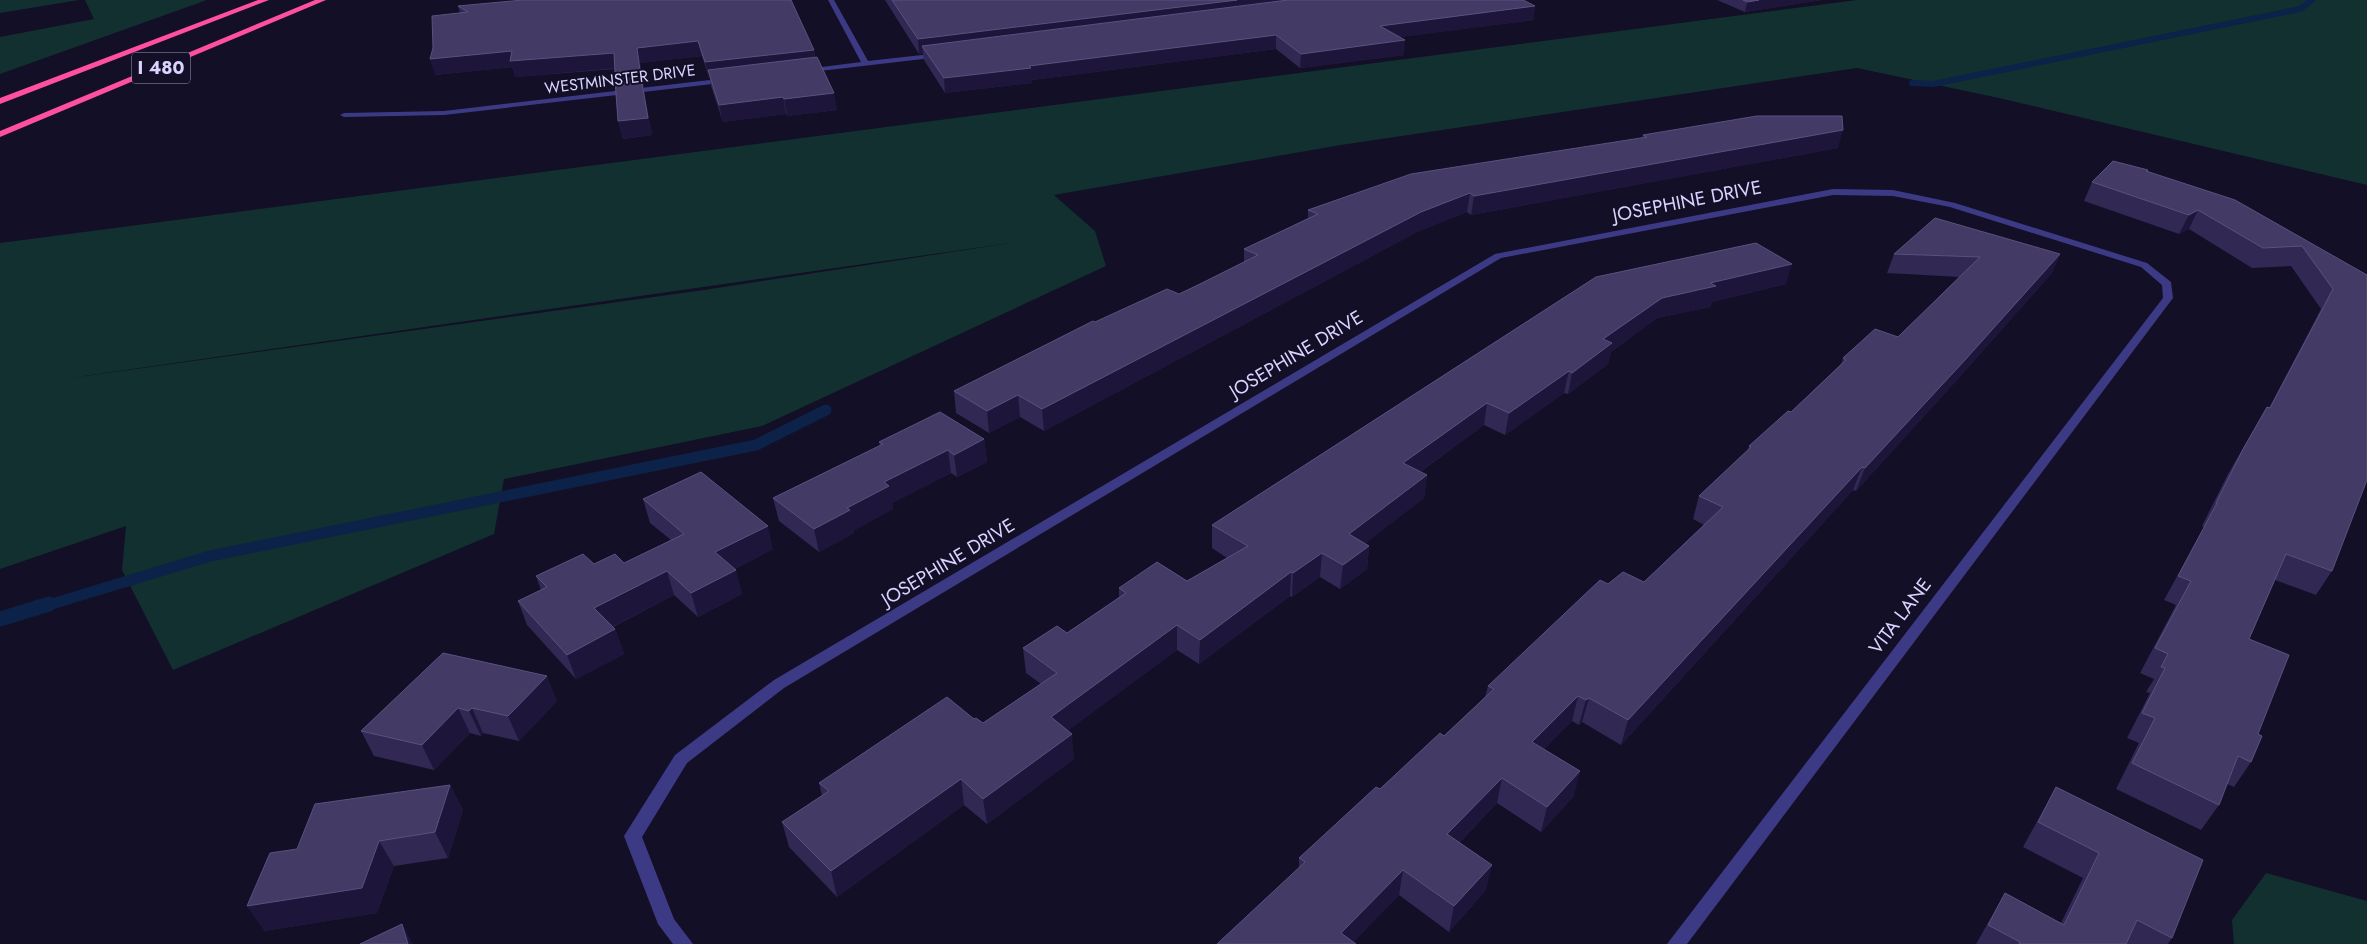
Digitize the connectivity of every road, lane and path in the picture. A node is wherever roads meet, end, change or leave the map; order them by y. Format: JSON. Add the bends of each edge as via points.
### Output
{"nodes":[{"id":1,"x":265,"y":0,"type":"edge"},
{"id":2,"x":322,"y":0,"type":"edge"},
{"id":3,"x":831,"y":0,"type":"edge"},
{"id":4,"x":944,"y":54,"type":"edge"},
{"id":5,"x":866,"y":64,"type":"junction"},
{"id":6,"x":798,"y":72,"type":"edge"},
{"id":7,"x":739,"y":79,"type":"edge"},
{"id":8,"x":0,"y":102,"type":"edge"},
{"id":9,"x":344,"y":115,"type":"dead end"},
{"id":10,"x":0,"y":134,"type":"edge"},
{"id":11,"x":2157,"y":312,"type":"joint"},
{"id":12,"x":684,"y":944,"type":"edge"},
{"id":13,"x":1676,"y":944,"type":"edge"}],
"edges":[{"from":1,"to":8,"type":"highway","number":"I 480"},
{"from":2,"to":10,"type":"highway","number":"I 480"},
{"from":3,"to":5,"type":"street"},
{"from":4,"to":5,"type":"street"},
{"from":5,"to":6,"type":"street"},
{"from":7,"to":9,"type":"street","name":"WESTMINSTER DRIVE","via":[[444,113]]},
{"from":11,"to":12,"type":"street","name":"JOSEPHINE DRIVE","via":[[2168,298],[2167,284],[2144,265],[1952,205],[1893,193],[1833,192],[1498,256],[779,684],[681,759],[633,836],[667,924]]},
{"from":11,"to":13,"type":"street","name":"VITA LANE"}]}
